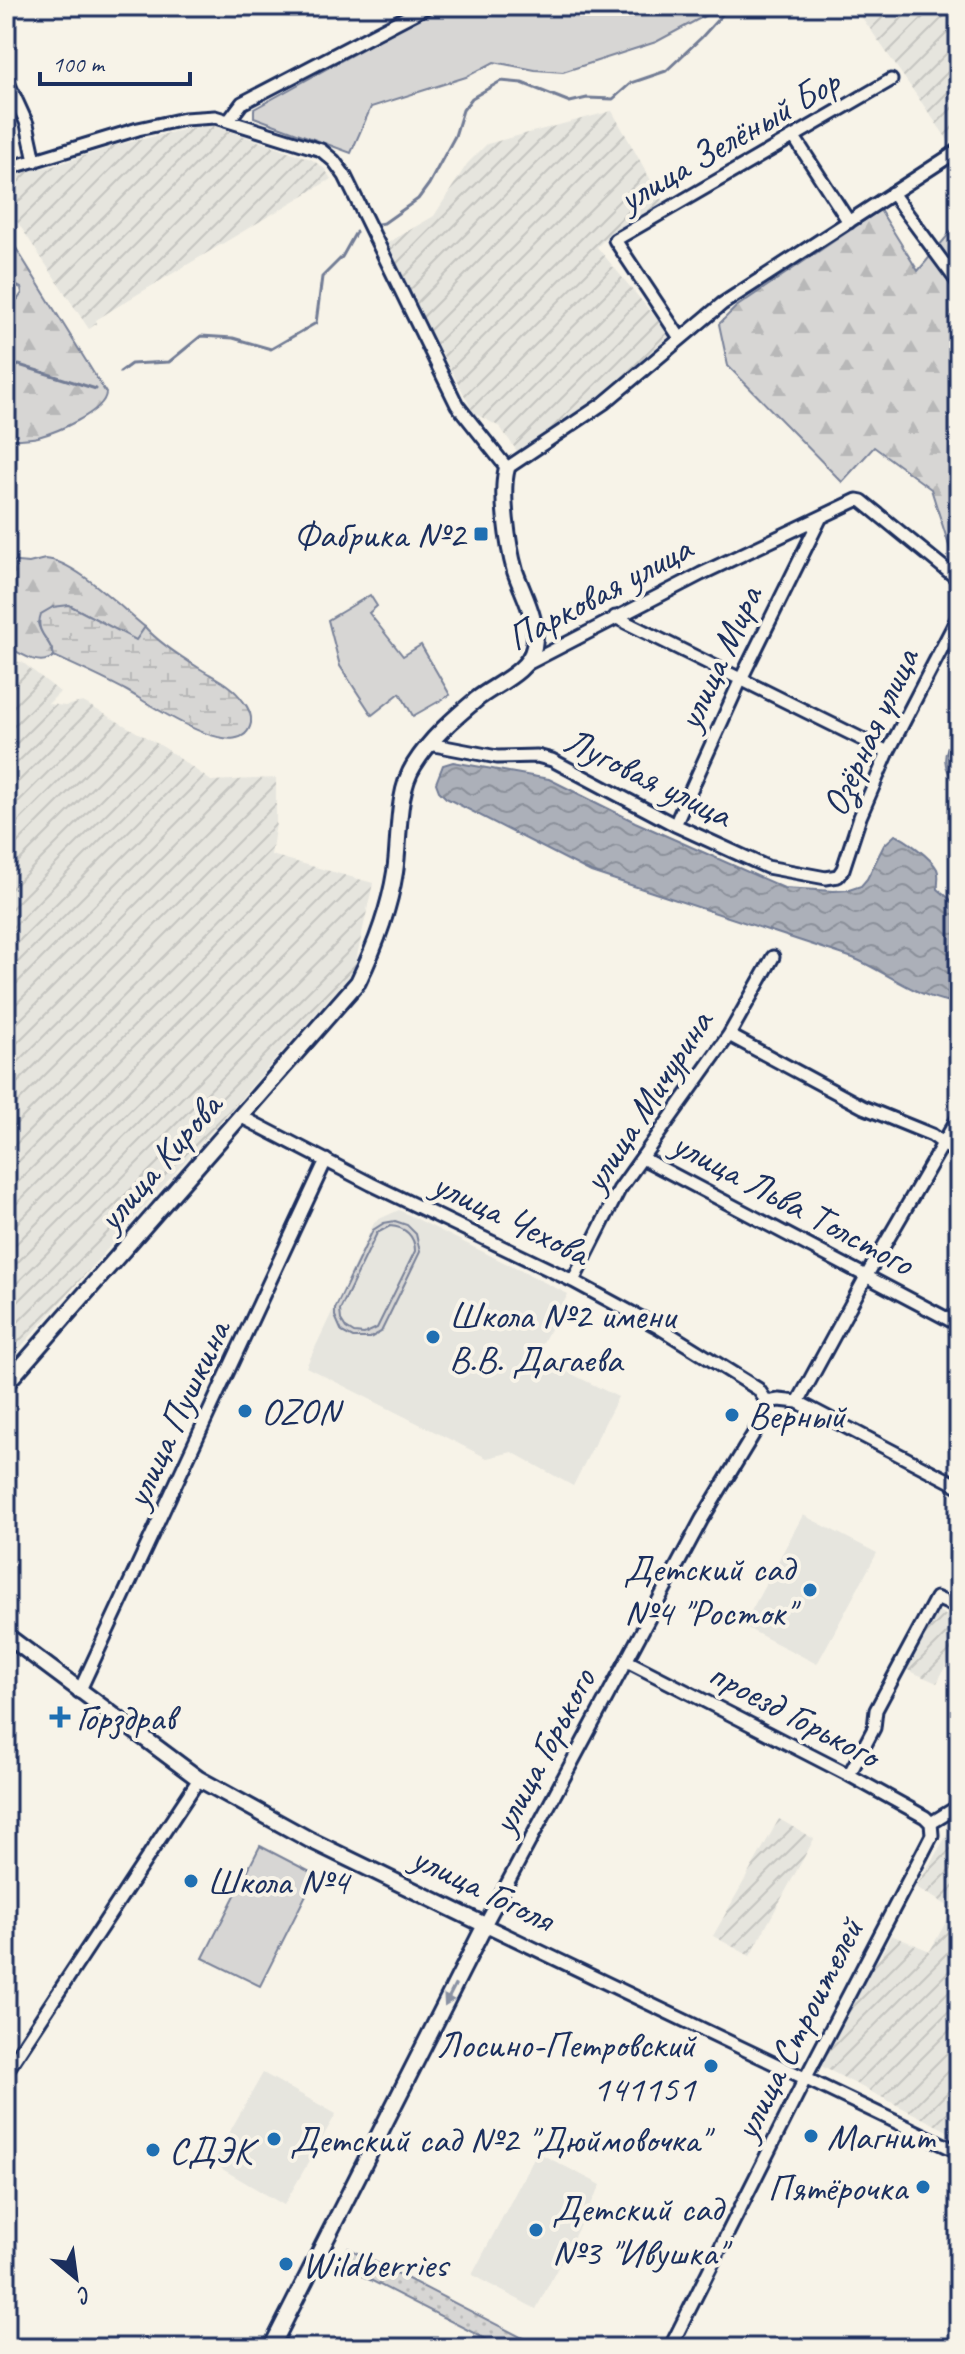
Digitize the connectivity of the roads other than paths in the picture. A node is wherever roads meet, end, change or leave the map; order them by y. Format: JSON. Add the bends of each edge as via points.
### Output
{"nodes":[{"id":1,"x":428,"y":6,"type":"edge"},
{"id":2,"x":6,"y":78,"type":"edge"},
{"id":3,"x":891,"y":80,"type":"dead end"},
{"id":4,"x":230,"y":119,"type":"junction"},
{"id":5,"x":794,"y":137,"type":"junction"},
{"id":6,"x":959,"y":150,"type":"edge"},
{"id":7,"x":35,"y":161,"type":"junction"},
{"id":8,"x":6,"y":169,"type":"edge"},
{"id":9,"x":892,"y":193,"type":"junction"},
{"id":10,"x":849,"y":222,"type":"junction"},
{"id":11,"x":959,"y":284,"type":"edge"},
{"id":12,"x":680,"y":338,"type":"junction"},
{"id":13,"x":507,"y":468,"type":"junction"},
{"id":14,"x":820,"y":518,"type":"junction"},
{"id":15,"x":959,"y":580,"type":"edge"},
{"id":16,"x":959,"y":615,"type":"edge"},
{"id":17,"x":615,"y":617,"type":"junction"},
{"id":18,"x":525,"y":665,"type":"junction"},
{"id":19,"x":741,"y":679,"type":"junction"},
{"id":20,"x":429,"y":744,"type":"junction"},
{"id":21,"x":888,"y":752,"type":"junction"},
{"id":22,"x":406,"y":785,"type":"joint"},
{"id":23,"x":675,"y":825,"type":"junction"},
{"id":24,"x":838,"y":876,"type":"joint"},
{"id":25,"x":773,"y":957,"type":"dead end"},
{"id":26,"x":729,"y":1035,"type":"junction"},
{"id":27,"x":959,"y":1116,"type":"edge"},
{"id":28,"x":242,"y":1117,"type":"junction"},
{"id":29,"x":954,"y":1149,"type":"edge"},
{"id":30,"x":642,"y":1158,"type":"junction"},
{"id":31,"x":326,"y":1160,"type":"junction"},
{"id":32,"x":867,"y":1275,"type":"junction"},
{"id":33,"x":573,"y":1281,"type":"junction"},
{"id":34,"x":959,"y":1325,"type":"edge"},
{"id":35,"x":6,"y":1384,"type":"edge"},
{"id":36,"x":767,"y":1402,"type":"junction"},
{"id":37,"x":798,"y":1402,"type":"junction"},
{"id":38,"x":959,"y":1486,"type":"edge"},
{"id":39,"x":959,"y":1608,"type":"edge"},
{"id":40,"x":6,"y":1635,"type":"edge"},
{"id":41,"x":627,"y":1661,"type":"junction"},
{"id":42,"x":79,"y":1692,"type":"junction"},
{"id":43,"x":849,"y":1775,"type":"junction"},
{"id":44,"x":199,"y":1779,"type":"junction"},
{"id":45,"x":959,"y":1806,"type":"edge"},
{"id":46,"x":931,"y":1823,"type":"junction"},
{"id":47,"x":485,"y":1925,"type":"junction"},
{"id":48,"x":6,"y":2072,"type":"edge"},
{"id":49,"x":806,"y":2077,"type":"junction"},
{"id":50,"x":959,"y":2152,"type":"edge"},
{"id":51,"x":271,"y":2348,"type":"edge"},
{"id":52,"x":670,"y":2348,"type":"edge"}],
"edges":[{"from":1,"to":4,"type":"street","via":[[242,103]]},
{"from":2,"to":7,"type":"street","via":[[27,124]]},
{"from":3,"to":5,"type":"street","name":"улица Зелёный Бор"},
{"from":4,"to":7,"type":"street","via":[[184,119]]},
{"from":4,"to":13,"type":"street","via":[[321,150],[334,161],[457,405]]},
{"from":5,"to":10,"type":"street"},
{"from":5,"to":12,"type":"street","name":"улица Зелёный Бор","via":[[615,240]]},
{"from":6,"to":9,"type":"street"},
{"from":7,"to":8,"type":"street"},
{"from":9,"to":10,"type":"street"},
{"from":9,"to":11,"type":"street"},
{"from":10,"to":12,"type":"street","via":[[722,304]]},
{"from":12,"to":13,"type":"street","via":[[604,403]]},
{"from":13,"to":18,"type":"street","via":[[506,516],[514,568],[535,625],[534,649]]},
{"from":14,"to":15,"type":"street","name":"Парковая улица","via":[[862,501]]},
{"from":14,"to":17,"type":"street","name":"Парковая улица"},
{"from":14,"to":19,"type":"street","name":"улица Мира"},
{"from":16,"to":21,"type":"street","name":"Озёрная улица"},
{"from":17,"to":18,"type":"street","name":"Парковая улица"},
{"from":17,"to":19,"type":"street"},
{"from":18,"to":20,"type":"street","name":"Парковая улица"},
{"from":19,"to":21,"type":"street"},
{"from":19,"to":23,"type":"street","name":"улица Мира"},
{"from":20,"to":22,"type":"street","name":"Парковая улица"},
{"from":20,"to":23,"type":"street","name":"Луговая улица","via":[[497,757],[552,760]]},
{"from":21,"to":24,"type":"street","name":"Озёрная улица"},
{"from":22,"to":28,"type":"street","name":"улица Кирова","via":[[395,874],[377,943],[358,982]]},
{"from":23,"to":24,"type":"street","name":"Луговая улица","via":[[779,871]]},
{"from":25,"to":26,"type":"street","name":"улица Мичурина"},
{"from":26,"to":29,"type":"street"},
{"from":26,"to":30,"type":"street","name":"улица Мичурина"},
{"from":27,"to":29,"type":"street"},
{"from":28,"to":31,"type":"street","name":"улица Чехова"},
{"from":28,"to":35,"type":"street","name":"улица Кирова"},
{"from":29,"to":32,"type":"street"},
{"from":30,"to":32,"type":"street","name":"улица Льва Толстого"},
{"from":30,"to":33,"type":"street","name":"улица Мичурина","via":[[619,1190]]},
{"from":31,"to":33,"type":"street","name":"улица Чехова"},
{"from":31,"to":42,"type":"street","name":"улица Пушкина"},
{"from":32,"to":34,"type":"street","name":"улица Льва Толстого"},
{"from":32,"to":37,"type":"street"},
{"from":33,"to":36,"type":"street","name":"улица Чехова","via":[[758,1389]]},
{"from":36,"to":37,"type":"street"},
{"from":36,"to":41,"type":"street","name":"улица Горького","via":[[765,1415],[702,1519]]},
{"from":37,"to":38,"type":"street"},
{"from":39,"to":43,"type":"street","via":[[936,1598],[876,1710],[874,1728]]},
{"from":40,"to":42,"type":"street","name":"улица Гоголя"},
{"from":41,"to":43,"type":"street","name":"проезд Горького"},
{"from":41,"to":47,"type":"street","name":"улица Горького"},
{"from":42,"to":44,"type":"street","name":"улица Гоголя"},
{"from":43,"to":46,"type":"street","name":"проезд Горького"},
{"from":44,"to":47,"type":"street","name":"улица Гоголя"},
{"from":44,"to":48,"type":"street"},
{"from":45,"to":46,"type":"street"},
{"from":46,"to":49,"type":"street","name":"улица Строителей","via":[[932,1835]]},
{"from":47,"to":49,"type":"street","name":"улица Гоголя"},
{"from":47,"to":51,"type":"street","name":"улица Горького","one_way":true},
{"from":49,"to":50,"type":"street","name":"улица Гоголя"},
{"from":49,"to":52,"type":"street","name":"улица Строителей"}]}
